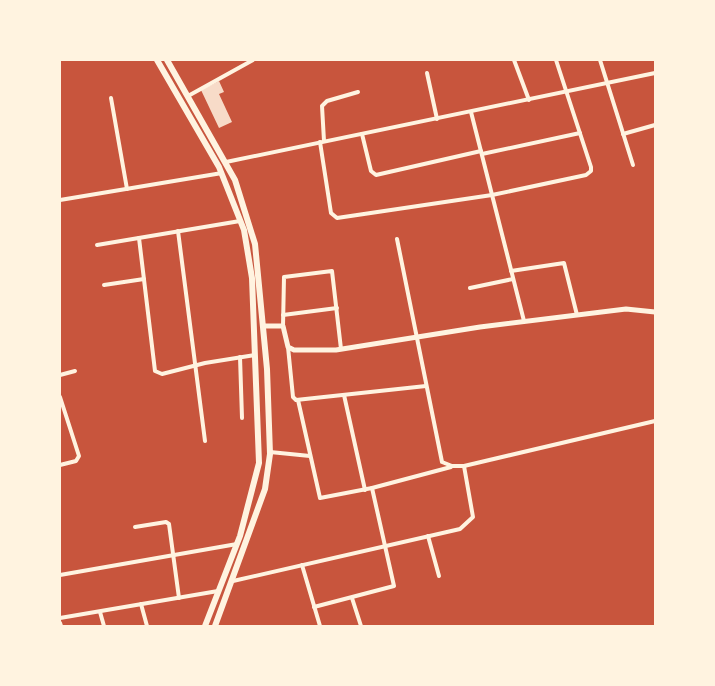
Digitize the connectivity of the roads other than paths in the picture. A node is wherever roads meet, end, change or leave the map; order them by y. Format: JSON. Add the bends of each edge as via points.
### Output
{"nodes":[{"id":1,"x":158,"y":60,"type":"edge"},
{"id":2,"x":167,"y":60,"type":"edge"},
{"id":3,"x":253,"y":60,"type":"edge"},
{"id":4,"x":514,"y":60,"type":"edge"},
{"id":5,"x":556,"y":60,"type":"edge"},
{"id":6,"x":600,"y":60,"type":"edge"},
{"id":7,"x":427,"y":73,"type":"dead end"},
{"id":8,"x":655,"y":73,"type":"edge"},
{"id":9,"x":607,"y":83,"type":"junction"},
{"id":10,"x":358,"y":92,"type":"dead end"},
{"id":11,"x":567,"y":92,"type":"junction"},
{"id":12,"x":188,"y":96,"type":"junction"},
{"id":13,"x":111,"y":98,"type":"dead end"},
{"id":14,"x":529,"y":100,"type":"junction"},
{"id":15,"x":471,"y":112,"type":"junction"},
{"id":16,"x":437,"y":118,"type":"junction"},
{"id":17,"x":655,"y":125,"type":"edge"},
{"id":18,"x":580,"y":133,"type":"junction"},
{"id":19,"x":362,"y":134,"type":"junction"},
{"id":20,"x":623,"y":134,"type":"junction"},
{"id":21,"x":322,"y":142,"type":"junction"},
{"id":22,"x":482,"y":152,"type":"junction"},
{"id":23,"x":226,"y":162,"type":"junction"},
{"id":24,"x":632,"y":165,"type":"dead end"},
{"id":25,"x":222,"y":173,"type":"junction"},
{"id":26,"x":127,"y":189,"type":"junction"},
{"id":27,"x":492,"y":195,"type":"junction"},
{"id":28,"x":60,"y":200,"type":"edge"},
{"id":29,"x":240,"y":221,"type":"junction"},
{"id":30,"x":178,"y":231,"type":"junction"},
{"id":31,"x":139,"y":238,"type":"junction"},
{"id":32,"x":397,"y":239,"type":"dead end"},
{"id":33,"x":97,"y":245,"type":"dead end"},
{"id":34,"x":511,"y":271,"type":"junction"},
{"id":35,"x":144,"y":279,"type":"junction"},
{"id":36,"x":513,"y":280,"type":"junction"},
{"id":37,"x":104,"y":285,"type":"dead end"},
{"id":38,"x":470,"y":288,"type":"dead end"},
{"id":39,"x":337,"y":308,"type":"junction"},
{"id":40,"x":655,"y":312,"type":"edge"},
{"id":41,"x":283,"y":315,"type":"junction"},
{"id":42,"x":577,"y":315,"type":"junction"},
{"id":43,"x":524,"y":322,"type":"junction"},
{"id":44,"x":263,"y":326,"type":"junction"},
{"id":45,"x":283,"y":326,"type":"junction"},
{"id":46,"x":416,"y":337,"type":"junction"},
{"id":47,"x":288,"y":347,"type":"junction"},
{"id":48,"x":341,"y":349,"type":"junction"},
{"id":49,"x":256,"y":354,"type":"junction"},
{"id":50,"x":240,"y":357,"type":"junction"},
{"id":51,"x":194,"y":366,"type":"junction"},
{"id":52,"x":74,"y":371,"type":"dead end"},
{"id":53,"x":60,"y":375,"type":"edge"},
{"id":54,"x":426,"y":386,"type":"junction"},
{"id":55,"x":344,"y":395,"type":"junction"},
{"id":56,"x":60,"y":397,"type":"edge"},
{"id":57,"x":298,"y":400,"type":"junction"},
{"id":58,"x":242,"y":418,"type":"dead end"},
{"id":59,"x":655,"y":421,"type":"edge"},
{"id":60,"x":205,"y":441,"type":"dead end"},
{"id":61,"x":270,"y":452,"type":"junction"},
{"id":62,"x":310,"y":456,"type":"junction"},
{"id":63,"x":60,"y":465,"type":"edge"},
{"id":64,"x":452,"y":466,"type":"junction"},
{"id":65,"x":464,"y":466,"type":"junction"},
{"id":66,"x":372,"y":488,"type":"junction"},
{"id":67,"x":365,"y":490,"type":"junction"},
{"id":68,"x":135,"y":527,"type":"dead end"},
{"id":69,"x":428,"y":536,"type":"junction"},
{"id":70,"x":237,"y":544,"type":"junction"},
{"id":71,"x":386,"y":546,"type":"junction"},
{"id":72,"x":174,"y":555,"type":"junction"},
{"id":73,"x":302,"y":565,"type":"junction"},
{"id":74,"x":227,"y":570,"type":"junction"},
{"id":75,"x":237,"y":570,"type":"junction"},
{"id":76,"x":60,"y":575,"type":"edge"},
{"id":77,"x":439,"y":576,"type":"dead end"},
{"id":78,"x":233,"y":582,"type":"junction"},
{"id":79,"x":219,"y":591,"type":"junction"},
{"id":80,"x":179,"y":598,"type":"junction"},
{"id":81,"x":352,"y":598,"type":"junction"},
{"id":82,"x":141,"y":604,"type":"junction"},
{"id":83,"x":314,"y":607,"type":"junction"},
{"id":84,"x":100,"y":612,"type":"junction"},
{"id":85,"x":60,"y":618,"type":"edge"},
{"id":86,"x":104,"y":626,"type":"edge"},
{"id":87,"x":148,"y":626,"type":"edge"},
{"id":88,"x":205,"y":626,"type":"edge"},
{"id":89,"x":215,"y":626,"type":"edge"},
{"id":90,"x":320,"y":626,"type":"edge"},
{"id":91,"x":361,"y":626,"type":"edge"}],
"edges":[{"from":1,"to":25,"type":"main road"},
{"from":2,"to":12,"type":"main road"},
{"from":3,"to":12,"type":"street"},
{"from":4,"to":14,"type":"street"},
{"from":5,"to":11,"type":"street"},
{"from":6,"to":9,"type":"street"},
{"from":7,"to":16,"type":"street"},
{"from":8,"to":9,"type":"street"},
{"from":9,"to":11,"type":"street"},
{"from":9,"to":20,"type":"street"},
{"from":10,"to":21,"type":"street","via":[[322,106]]},
{"from":11,"to":14,"type":"street"},
{"from":11,"to":18,"type":"street"},
{"from":12,"to":23,"type":"main road"},
{"from":13,"to":26,"type":"street"},
{"from":14,"to":15,"type":"street"},
{"from":15,"to":16,"type":"street"},
{"from":15,"to":22,"type":"street"},
{"from":16,"to":19,"type":"street"},
{"from":17,"to":20,"type":"street"},
{"from":18,"to":22,"type":"street"},
{"from":18,"to":27,"type":"street","via":[[591,167],[589,174]]},
{"from":19,"to":21,"type":"street"},
{"from":19,"to":22,"type":"street","via":[[371,171],[376,175]]},
{"from":20,"to":24,"type":"street"},
{"from":21,"to":23,"type":"street"},
{"from":21,"to":27,"type":"street","via":[[331,213],[337,218]]},
{"from":22,"to":27,"type":"street"},
{"from":23,"to":44,"type":"main road","via":[[254,240]]},
{"from":25,"to":26,"type":"street"},
{"from":25,"to":29,"type":"main road"},
{"from":26,"to":28,"type":"street"},
{"from":27,"to":34,"type":"street"},
{"from":29,"to":30,"type":"street"},
{"from":29,"to":49,"type":"main road","via":[[252,278]]},
{"from":30,"to":31,"type":"street"},
{"from":30,"to":51,"type":"street"},
{"from":31,"to":33,"type":"street"},
{"from":31,"to":35,"type":"street"},
{"from":32,"to":46,"type":"street"},
{"from":34,"to":36,"type":"street"},
{"from":34,"to":42,"type":"street","via":[[564,263]]},
{"from":35,"to":37,"type":"street"},
{"from":35,"to":51,"type":"street","via":[[155,372],[162,374]]},
{"from":36,"to":38,"type":"street"},
{"from":36,"to":43,"type":"street"},
{"from":39,"to":41,"type":"street"},
{"from":39,"to":41,"type":"street","via":[[333,274],[329,270],[284,277]]},
{"from":39,"to":48,"type":"street"},
{"from":40,"to":42,"type":"street","via":[[626,309]]},
{"from":41,"to":45,"type":"street"},
{"from":42,"to":43,"type":"street"},
{"from":43,"to":46,"type":"street"},
{"from":44,"to":45,"type":"street"},
{"from":44,"to":61,"type":"main road","via":[[268,369]]},
{"from":45,"to":47,"type":"street"},
{"from":46,"to":48,"type":"street"},
{"from":46,"to":54,"type":"street"},
{"from":47,"to":48,"type":"street","via":[[294,350]]},
{"from":47,"to":57,"type":"street","via":[[292,397]]},
{"from":49,"to":50,"type":"street"},
{"from":49,"to":70,"type":"main road","via":[[259,463]]},
{"from":50,"to":51,"type":"street"},
{"from":50,"to":58,"type":"street"},
{"from":51,"to":60,"type":"street"},
{"from":52,"to":53,"type":"street"},
{"from":54,"to":55,"type":"street"},
{"from":54,"to":64,"type":"street","via":[[442,462]]},
{"from":55,"to":57,"type":"street"},
{"from":55,"to":67,"type":"street"},
{"from":56,"to":63,"type":"street","via":[[79,456],[76,461]]},
{"from":57,"to":62,"type":"street"},
{"from":59,"to":65,"type":"street"},
{"from":61,"to":62,"type":"street"},
{"from":61,"to":75,"type":"main road","via":[[264,492]]},
{"from":62,"to":67,"type":"street","via":[[320,498]]},
{"from":64,"to":65,"type":"street"},
{"from":64,"to":66,"type":"street"},
{"from":65,"to":69,"type":"street","via":[[473,517],[460,529]]},
{"from":66,"to":67,"type":"street"},
{"from":66,"to":71,"type":"street"},
{"from":68,"to":72,"type":"street","via":[[168,523]]},
{"from":69,"to":71,"type":"street"},
{"from":69,"to":77,"type":"street"},
{"from":70,"to":72,"type":"street"},
{"from":70,"to":74,"type":"main road"},
{"from":71,"to":73,"type":"street"},
{"from":71,"to":81,"type":"street","via":[[394,586]]},
{"from":72,"to":76,"type":"street"},
{"from":72,"to":80,"type":"street"},
{"from":73,"to":78,"type":"street"},
{"from":73,"to":83,"type":"street"},
{"from":74,"to":75,"type":"main road"},
{"from":74,"to":79,"type":"main road"},
{"from":75,"to":78,"type":"main road"},
{"from":78,"to":89,"type":"main road"},
{"from":79,"to":80,"type":"street"},
{"from":79,"to":88,"type":"main road"},
{"from":80,"to":82,"type":"street"},
{"from":81,"to":83,"type":"street"},
{"from":81,"to":91,"type":"street"},
{"from":82,"to":84,"type":"street"},
{"from":82,"to":87,"type":"street"},
{"from":83,"to":90,"type":"street"},
{"from":84,"to":85,"type":"street"},
{"from":84,"to":86,"type":"street"}]}
